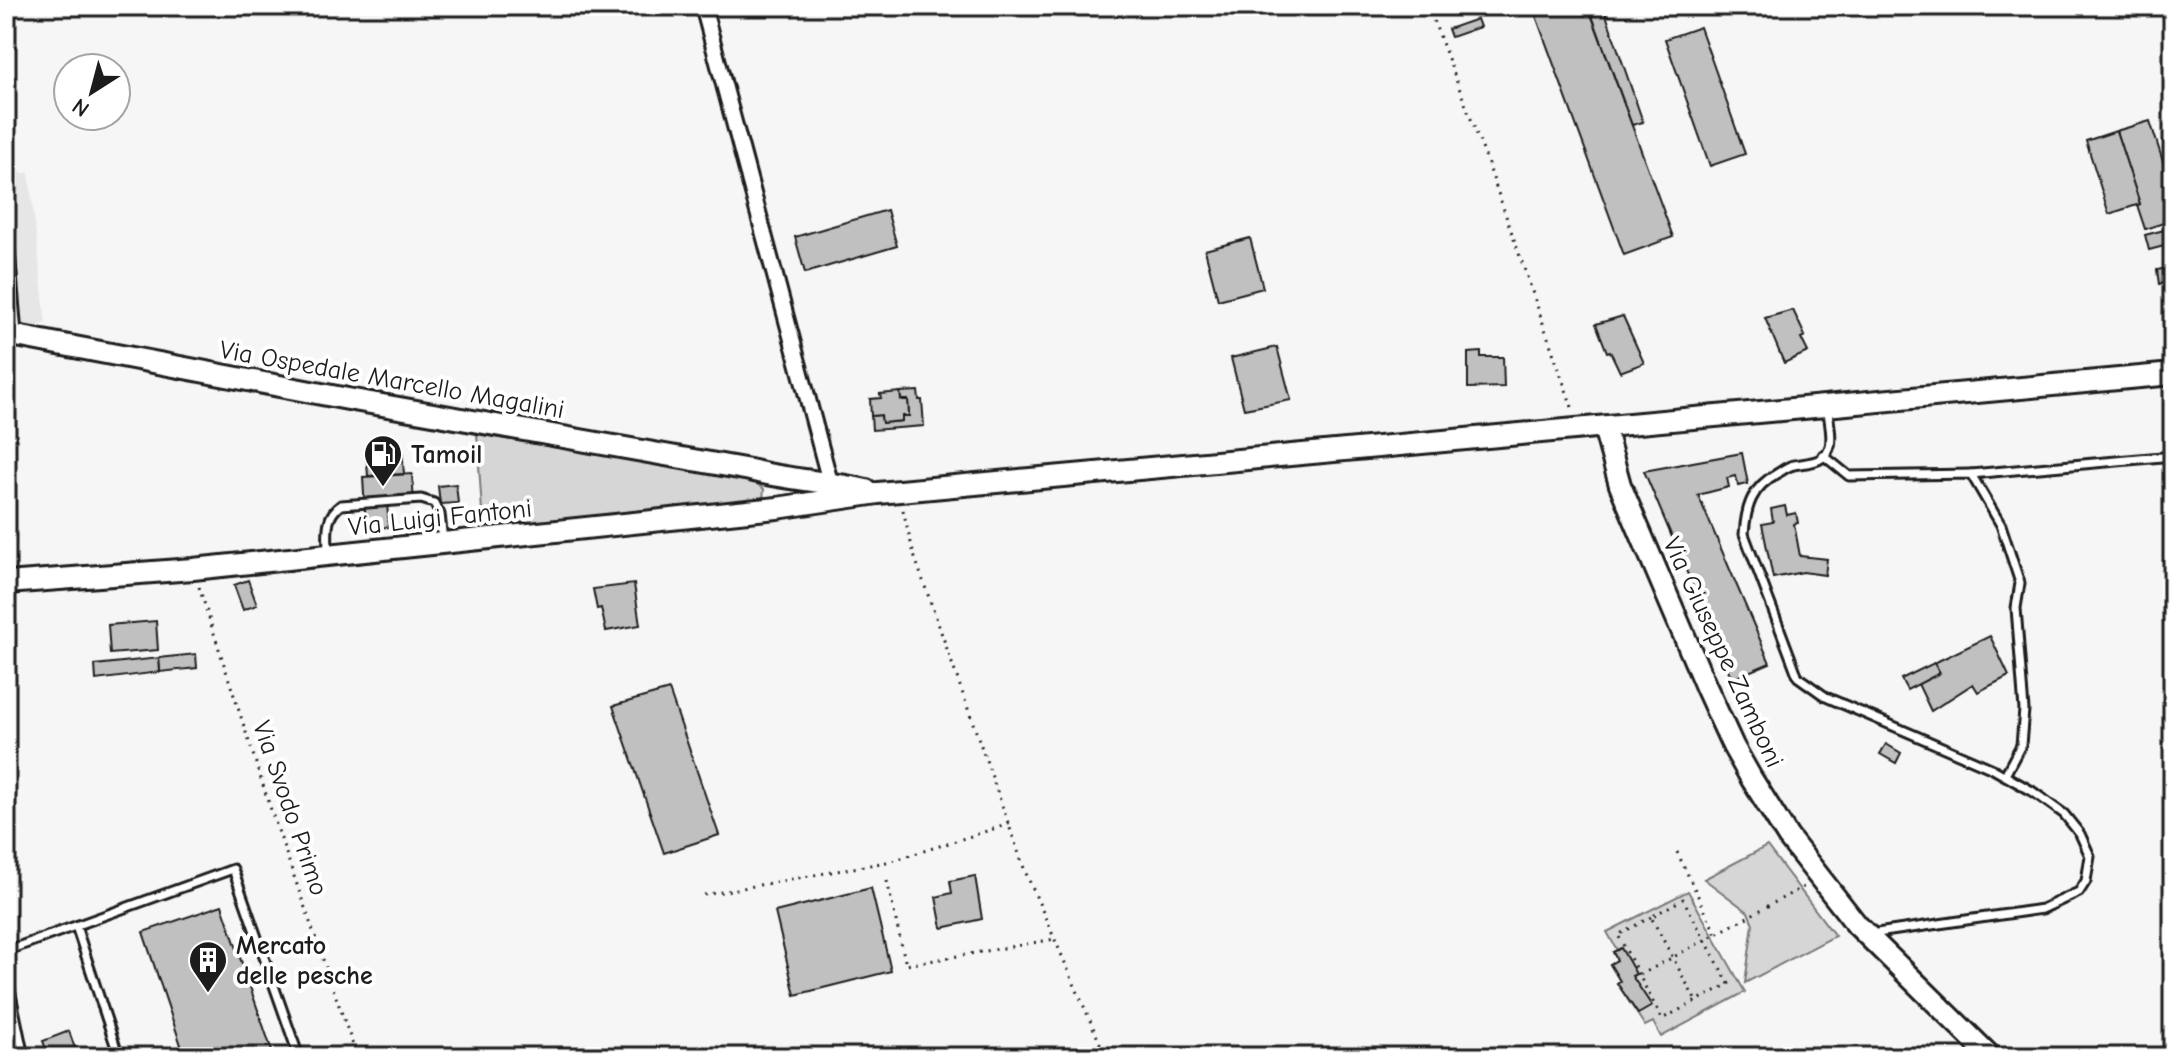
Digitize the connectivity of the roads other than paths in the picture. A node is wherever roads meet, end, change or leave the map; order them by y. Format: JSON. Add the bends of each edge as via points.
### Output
{"nodes":[{"id":1,"x":703,"y":6,"type":"edge"},
{"id":2,"x":6,"y":203,"type":"edge"},
{"id":3,"x":6,"y":308,"type":"edge"},
{"id":4,"x":15,"y":310,"type":"junction"},
{"id":5,"x":11,"y":335,"type":"edge"},
{"id":6,"x":2173,"y":374,"type":"edge"},
{"id":7,"x":1827,"y":406,"type":"junction"},
{"id":8,"x":1604,"y":427,"type":"junction"},
{"id":9,"x":1823,"y":455,"type":"junction"},
{"id":10,"x":2173,"y":456,"type":"edge"},
{"id":11,"x":1971,"y":474,"type":"junction"},
{"id":12,"x":774,"y":476,"type":"junction"},
{"id":13,"x":830,"y":482,"type":"junction"},
{"id":14,"x":888,"y":492,"type":"junction"},
{"id":15,"x":781,"y":507,"type":"junction"},
{"id":16,"x":443,"y":543,"type":"junction"},
{"id":17,"x":328,"y":555,"type":"junction"},
{"id":18,"x":6,"y":583,"type":"edge"},
{"id":19,"x":2005,"y":775,"type":"junction"},
{"id":20,"x":76,"y":926,"type":"junction"},
{"id":21,"x":1867,"y":935,"type":"junction"},
{"id":22,"x":6,"y":951,"type":"edge"},
{"id":23,"x":6,"y":970,"type":"edge"},
{"id":24,"x":24,"y":1057,"type":"edge"},
{"id":25,"x":119,"y":1057,"type":"edge"},
{"id":26,"x":299,"y":1057,"type":"edge"},
{"id":27,"x":1991,"y":1057,"type":"edge"}],
"edges":[{"from":1,"to":13,"type":"street"},
{"from":2,"to":4,"type":"lane"},
{"from":3,"to":4,"type":"lane"},
{"from":4,"to":5,"type":"lane"},
{"from":5,"to":12,"type":"main road","name":"Via Ospedale Marcello Magalini"},
{"from":6,"to":7,"type":"main road","name":"Via Luigi Fantoni"},
{"from":7,"to":8,"type":"main road","name":"Via Luigi Fantoni"},
{"from":7,"to":9,"type":"lane","via":[[1830,446]]},
{"from":8,"to":14,"type":"main road","name":"Via Luigi Fantoni"},
{"from":8,"to":21,"type":"main road","name":"Via Giuseppe Zamboni","via":[[1620,485],[1733,746],[1788,837]]},
{"from":9,"to":11,"type":"lane","via":[[1849,476]]},
{"from":9,"to":19,"type":"lane","via":[[1813,464],[1792,465],[1770,477],[1753,492],[1745,511],[1744,534],[1798,677],[1826,697]]},
{"from":10,"to":11,"type":"lane"},
{"from":11,"to":19,"type":"lane","via":[[2001,525],[2020,583],[2016,608],[2024,710],[2021,745]]},
{"from":12,"to":13,"type":"main road","name":"Via Ospedale Marcello Magalini"},
{"from":12,"to":15,"type":"main road","via":[[788,481],[794,492]]},
{"from":13,"to":14,"type":"main road","name":"Via Ospedale Marcello Magalini"},
{"from":14,"to":15,"type":"main road","name":"Via Luigi Fantoni"},
{"from":15,"to":16,"type":"main road","name":"Via Luigi Fantoni"},
{"from":16,"to":17,"type":"main road","name":"Via Luigi Fantoni"},
{"from":16,"to":17,"type":"lane","via":[[434,503],[421,499],[341,505],[331,512],[328,523]]},
{"from":17,"to":18,"type":"main road","name":"Via Luigi Fantoni"},
{"from":19,"to":21,"type":"lane","via":[[2064,814],[2080,834],[2090,856],[2079,892],[2042,909]]},
{"from":20,"to":22,"type":"lane"},
{"from":20,"to":25,"type":"lane"},
{"from":20,"to":26,"type":"lane","via":[[233,869]]},
{"from":21,"to":27,"type":"main road","name":"Via Giuseppe Zamboni"},
{"from":23,"to":24,"type":"lane"}]}
